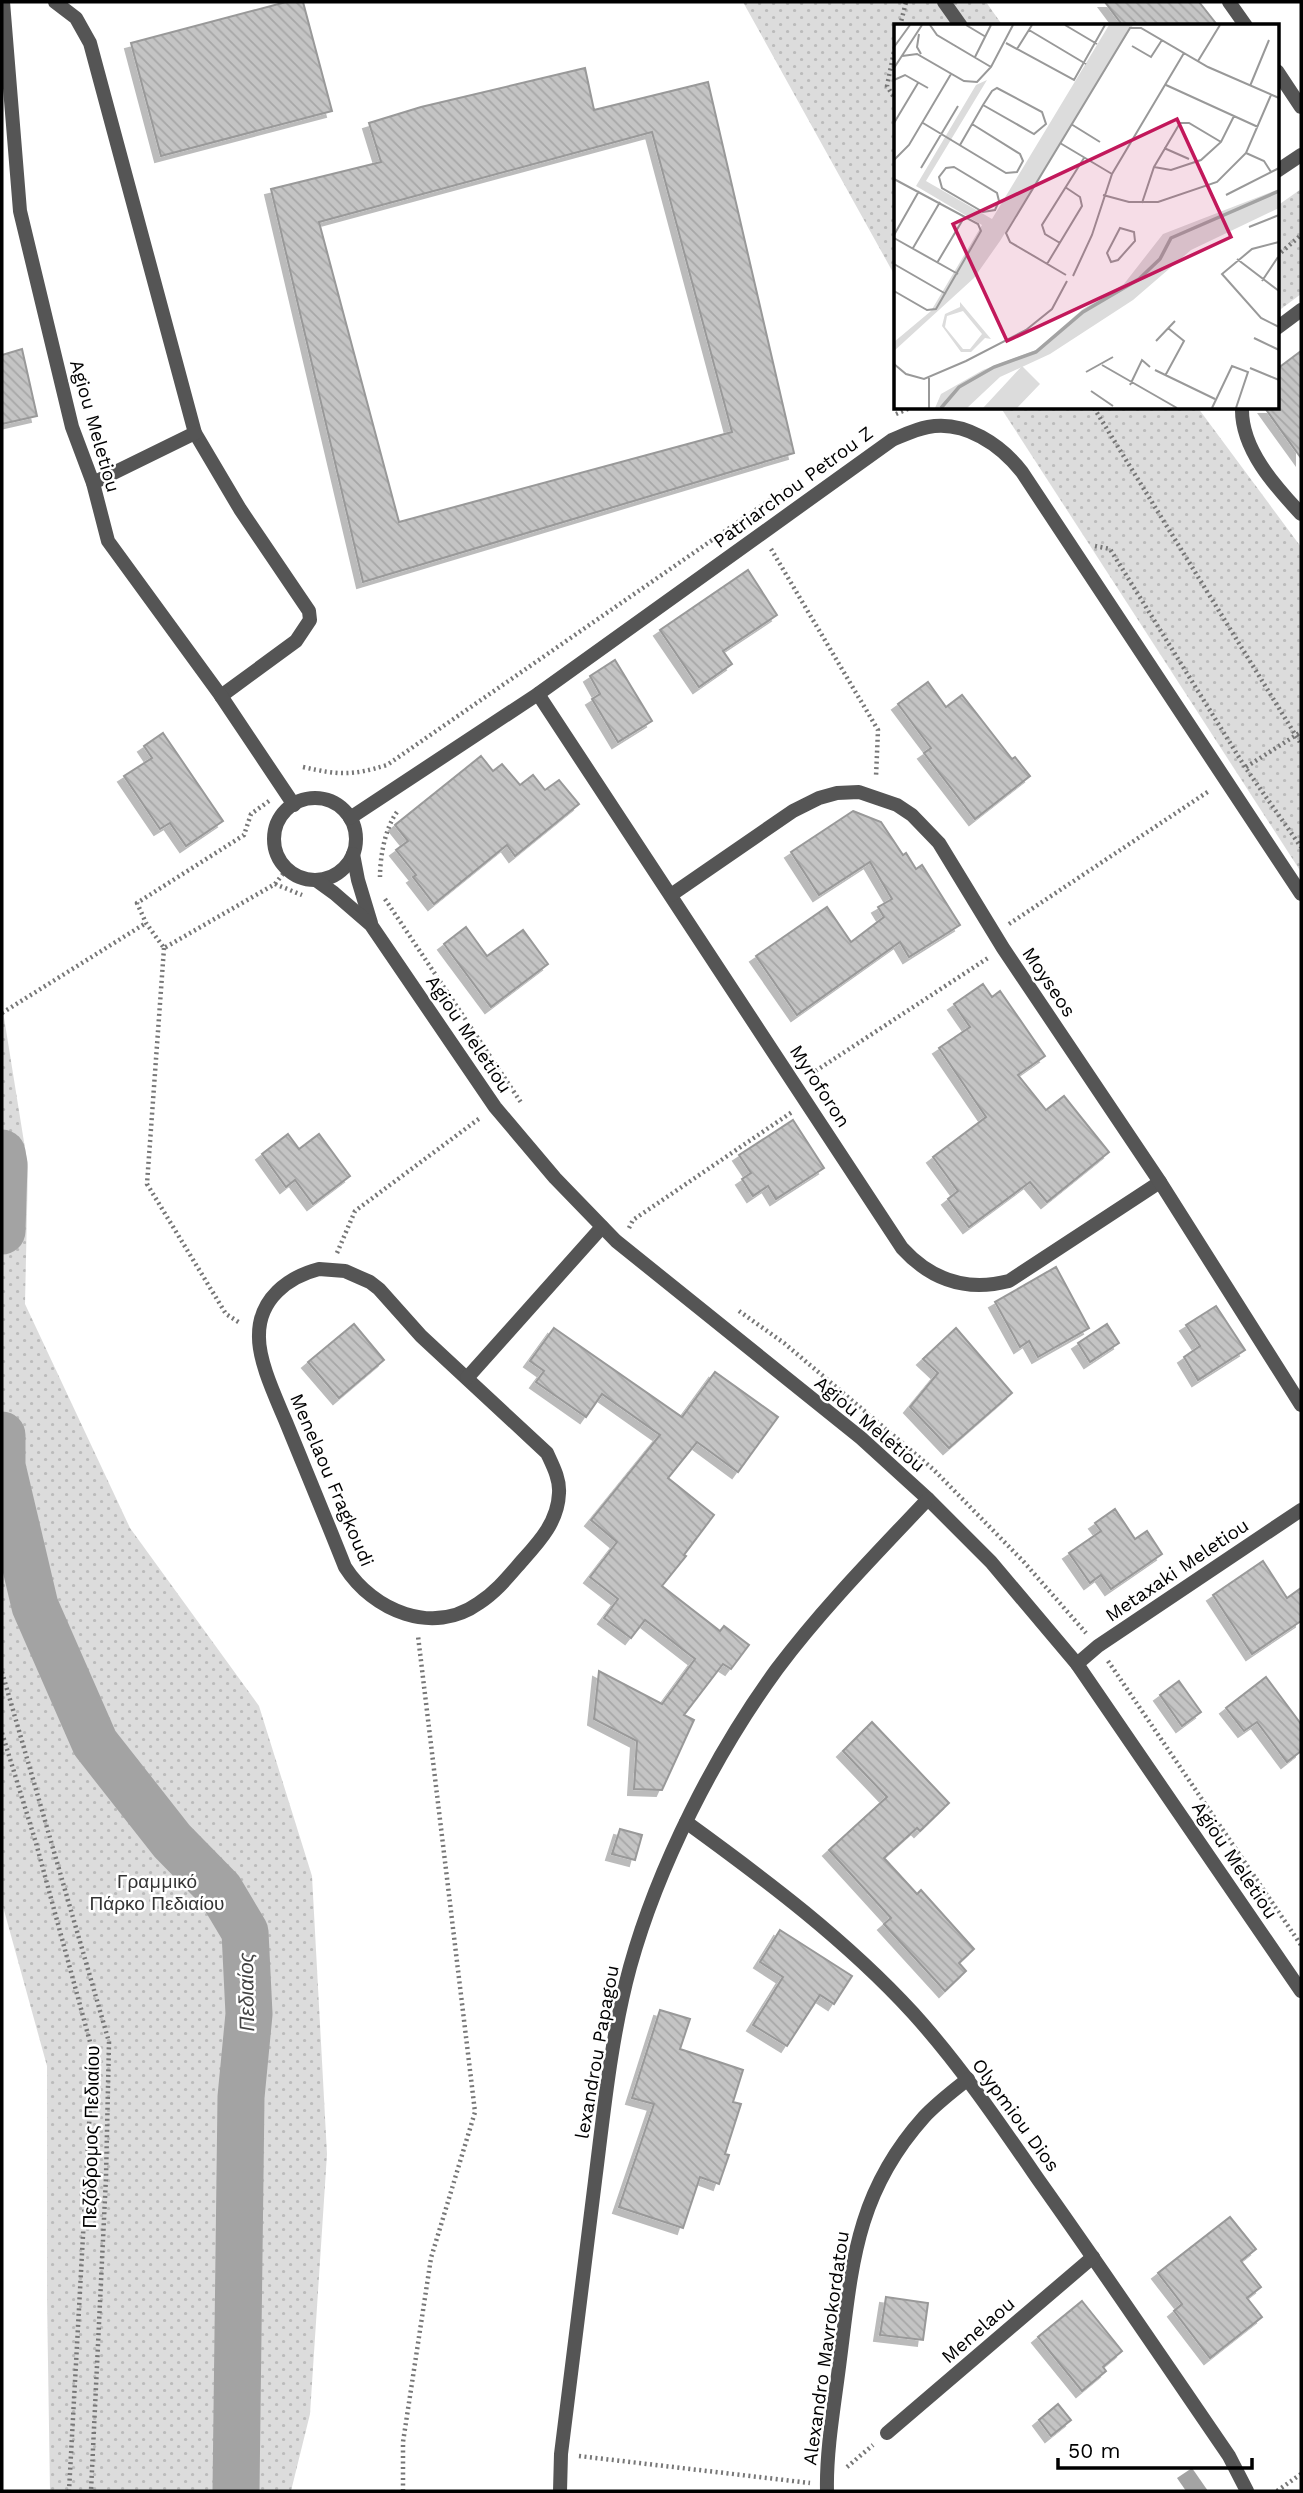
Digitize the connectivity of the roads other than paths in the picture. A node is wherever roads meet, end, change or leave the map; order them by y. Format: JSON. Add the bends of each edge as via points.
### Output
{"nodes":[{"id":1,"x":3,"y":2,"type":"edge"},
{"id":2,"x":55,"y":2,"type":"edge"},
{"id":3,"x":944,"y":2,"type":"edge"},
{"id":4,"x":1229,"y":2,"type":"edge"},
{"id":5,"x":960,"y":24,"type":"edge"},
{"id":6,"x":1245,"y":24,"type":"edge"},
{"id":7,"x":1278,"y":72,"type":"edge"},
{"id":8,"x":1301,"y":107,"type":"edge"},
{"id":9,"x":1301,"y":155,"type":"edge"},
{"id":10,"x":1278,"y":170,"type":"edge"},
{"id":11,"x":1301,"y":310,"type":"edge"},
{"id":12,"x":1278,"y":327,"type":"edge"},
{"id":13,"x":1242,"y":410,"type":"edge"},
{"id":14,"x":195,"y":433,"type":"junction"},
{"id":15,"x":93,"y":483,"type":"junction"},
{"id":16,"x":1301,"y":514,"type":"edge"},
{"id":17,"x":538,"y":694,"type":"junction"},
{"id":18,"x":221,"y":696,"type":"junction"},
{"id":19,"x":294,"y":805,"type":"junction"},
{"id":20,"x":351,"y":818,"type":"junction"},
{"id":21,"x":353,"y":854,"type":"junction"},
{"id":22,"x":316,"y":880,"type":"junction"},
{"id":23,"x":1301,"y":894,"type":"edge"},
{"id":24,"x":671,"y":895,"type":"junction"},
{"id":25,"x":371,"y":925,"type":"junction"},
{"id":26,"x":1160,"y":1182,"type":"junction"},
{"id":27,"x":601,"y":1227,"type":"junction"},
{"id":28,"x":467,"y":1378,"type":"junction"},
{"id":29,"x":1301,"y":1405,"type":"edge"},
{"id":30,"x":928,"y":1499,"type":"junction"},
{"id":31,"x":1301,"y":1510,"type":"edge"},
{"id":32,"x":1077,"y":1664,"type":"junction"},
{"id":33,"x":686,"y":1822,"type":"junction"},
{"id":34,"x":1301,"y":1991,"type":"edge"},
{"id":35,"x":968,"y":2079,"type":"junction"},
{"id":36,"x":1093,"y":2257,"type":"junction"},
{"id":37,"x":887,"y":2433,"type":"road end"},
{"id":38,"x":827,"y":2488,"type":"edge"},
{"id":39,"x":560,"y":2491,"type":"edge"},
{"id":40,"x":1247,"y":2491,"type":"edge"}],
"edges":[{"from":1,"to":15,"type":"street","name":"Agiou Meletiou","via":[[20,211],[72,428]]},
{"from":2,"to":14,"type":"street","via":[[76,18],[90,43]]},
{"from":3,"to":5,"type":"street"},
{"from":4,"to":6,"type":"street"},
{"from":7,"to":8,"type":"street"},
{"from":9,"to":10,"type":"street"},
{"from":11,"to":12,"type":"street"},
{"from":13,"to":16,"type":"street","via":[[1248,441],[1262,466]]},
{"from":14,"to":15,"type":"street"},
{"from":14,"to":18,"type":"street","via":[[309,611],[310,620],[296,641]]},
{"from":15,"to":18,"type":"street","name":"Agiou Meletiou","via":[[108,541]]},
{"from":17,"to":20,"type":"street","name":"Patriarchou Petrou Z"},
{"from":17,"to":23,"type":"street","name":"Patriarchou Petrou Z","via":[[892,439],[947,426],[999,447],[1022,472]]},
{"from":17,"to":24,"type":"street","name":"Myroforon"},
{"from":18,"to":19,"type":"street","name":"Agiou Meletiou"},
{"from":19,"to":20,"type":"street","via":[[309,799],[325,800],[340,806]]},
{"from":19,"to":22,"type":"street","via":[[280,820],[275,840],[287,869]]},
{"from":20,"to":21,"type":"street","via":[[356,836]]},
{"from":21,"to":22,"type":"street","via":[[336,874]]},
{"from":21,"to":25,"type":"street","name":"Agiou Meletiou"},
{"from":22,"to":25,"type":"street","name":"Agiou Meletiou"},
{"from":24,"to":26,"type":"street","name":"Moyseos","via":[[819,798],[859,792],[897,805],[939,843],[1003,948]]},
{"from":24,"to":26,"type":"street","name":"Myroforon","via":[[913,1260],[949,1281],[988,1286],[1009,1281]]},
{"from":25,"to":27,"type":"street","name":"Agiou Meletiou","via":[[495,1107]]},
{"from":26,"to":29,"type":"street","name":"Moyseos"},
{"from":27,"to":28,"type":"street"},
{"from":27,"to":30,"type":"street","name":"Agiou Meletiou","via":[[861,1438]]},
{"from":28,"to":28,"type":"street","name":"Menelaou Fragkoudi","via":[[370,1282],[345,1271],[304,1273],[279,1288],[267,1304],[258,1336],[262,1358],[345,1567],[371,1598],[415,1618],[454,1615],[477,1605],[498,1588],[555,1517],[557,1475],[547,1453]]},
{"from":30,"to":32,"type":"street","name":"Agiou Meletiou","via":[[991,1562]]},
{"from":30,"to":33,"type":"street","name":"lexandrou Papagou","via":[[778,1669]]},
{"from":31,"to":32,"type":"street","name":"Metaxaki Meletiou"},
{"from":32,"to":34,"type":"street","name":"Agiou Meletiou"},
{"from":33,"to":35,"type":"street","name":"Olypmiou Dios","via":[[762,1877],[863,1964],[912,2012]]},
{"from":33,"to":39,"type":"street","name":"lexandrou Papagou","via":[[658,1885],[619,2018],[561,2454]]},
{"from":35,"to":36,"type":"street","name":"Olypmiou Dios"},
{"from":35,"to":38,"type":"street","name":"Alexandro Mavrokordatou","via":[[906,2139],[875,2189],[862,2223],[852,2262]]},
{"from":36,"to":37,"type":"street","name":"Menelaou"},
{"from":36,"to":40,"type":"street","name":"Olypmiou Dios","via":[[1229,2456]]}]}
